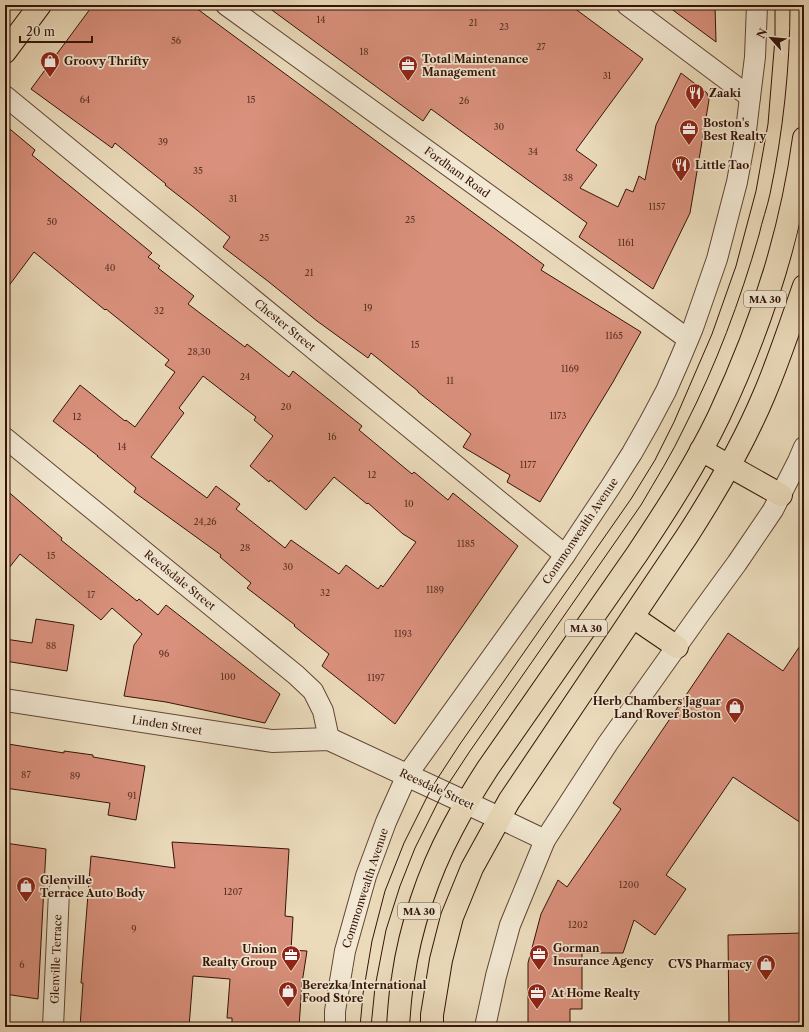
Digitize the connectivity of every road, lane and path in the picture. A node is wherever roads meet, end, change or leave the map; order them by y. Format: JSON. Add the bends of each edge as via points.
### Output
{"nodes":[{"id":1,"x":40,"y":5,"type":"edge"},
{"id":2,"x":226,"y":5,"type":"edge"},
{"id":3,"x":627,"y":5,"type":"edge"},
{"id":4,"x":757,"y":5,"type":"edge"},
{"id":5,"x":5,"y":52,"type":"edge"},
{"id":6,"x":5,"y":96,"type":"edge"},
{"id":7,"x":750,"y":97,"type":"junction"},
{"id":8,"x":804,"y":138,"type":"edge"},
{"id":9,"x":804,"y":286,"type":"edge"},
{"id":10,"x":799,"y":319,"type":"edge"},
{"id":11,"x":688,"y":339,"type":"junction"},
{"id":12,"x":5,"y":438,"type":"edge"},
{"id":13,"x":804,"y":447,"type":"edge"},
{"id":14,"x":701,"y":450,"type":"junction"},
{"id":15,"x":730,"y":466,"type":"junction"},
{"id":16,"x":781,"y":495,"type":"junction"},
{"id":17,"x":565,"y":555,"type":"junction"},
{"id":18,"x":633,"y":617,"type":"junction"},
{"id":19,"x":677,"y":646,"type":"junction"},
{"id":20,"x":5,"y":700,"type":"edge"},
{"id":21,"x":329,"y":739,"type":"junction"},
{"id":22,"x":407,"y":775,"type":"junction"},
{"id":23,"x":466,"y":803,"type":"junction"},
{"id":24,"x":499,"y":818,"type":"junction"},
{"id":25,"x":545,"y":840,"type":"junction"},
{"id":26,"x":59,"y":891,"type":"dead end"},
{"id":27,"x":53,"y":1027,"type":"edge"},
{"id":28,"x":335,"y":1027,"type":"edge"},
{"id":29,"x":398,"y":1027,"type":"edge"},
{"id":30,"x":432,"y":1027,"type":"edge"},
{"id":31,"x":485,"y":1027,"type":"edge"}],
"edges":[{"from":1,"to":5,"type":"main road"},
{"from":2,"to":11,"type":"street","name":"Fordham Road"},
{"from":3,"to":7,"type":"street"},
{"from":4,"to":7,"type":"street","name":"Commonwealth Avenue"},
{"from":6,"to":17,"type":"street","name":"Chester Street"},
{"from":7,"to":11,"type":"street","name":"Commonwealth Avenue","via":[[737,182],[717,259]]},
{"from":8,"to":14,"type":"main road","number":"MA 30","via":[[794,194],[773,276],[734,382]]},
{"from":9,"to":10,"type":"main road","number":"MA 30"},
{"from":10,"to":15,"type":"main road","number":"MA 30"},
{"from":11,"to":17,"type":"street","name":"Commonwealth Avenue","via":[[666,391],[642,435]]},
{"from":12,"to":21,"type":"street","name":"Reedsdale Street","via":[[296,675],[313,691],[323,711]]},
{"from":13,"to":16,"type":"street"},
{"from":14,"to":15,"type":"main road"},
{"from":14,"to":23,"type":"main road","number":"MA 30","via":[[661,519]]},
{"from":15,"to":16,"type":"main road"},
{"from":15,"to":18,"type":"main road","number":"MA 30","via":[[707,506]]},
{"from":16,"to":19,"type":"street","via":[[737,563]]},
{"from":17,"to":22,"type":"street","name":"Commonwealth Avenue"},
{"from":18,"to":19,"type":"main road"},
{"from":18,"to":24,"type":"main road","number":"MA 30"},
{"from":19,"to":25,"type":"street","via":[[608,743]]},
{"from":20,"to":21,"type":"street","name":"Linden Street","via":[[272,741]]},
{"from":21,"to":22,"type":"street","name":"Reesdale Street"},
{"from":22,"to":23,"type":"street","name":"Reesdale Street"},
{"from":22,"to":28,"type":"street","name":"Commonwealth Avenue","via":[[366,876],[345,951],[335,1011]]},
{"from":23,"to":24,"type":"street","name":"Reesdale Street"},
{"from":23,"to":29,"type":"main road","number":"MA 30","via":[[439,857],[416,919],[402,979]]},
{"from":24,"to":25,"type":"street","name":"Reesdale Street"},
{"from":24,"to":30,"type":"main road","number":"MA 30","via":[[472,868],[452,917],[441,960]]},
{"from":25,"to":31,"type":"street","via":[[510,925]]},
{"from":26,"to":27,"type":"street","name":"Glenville Terrace"}]}
